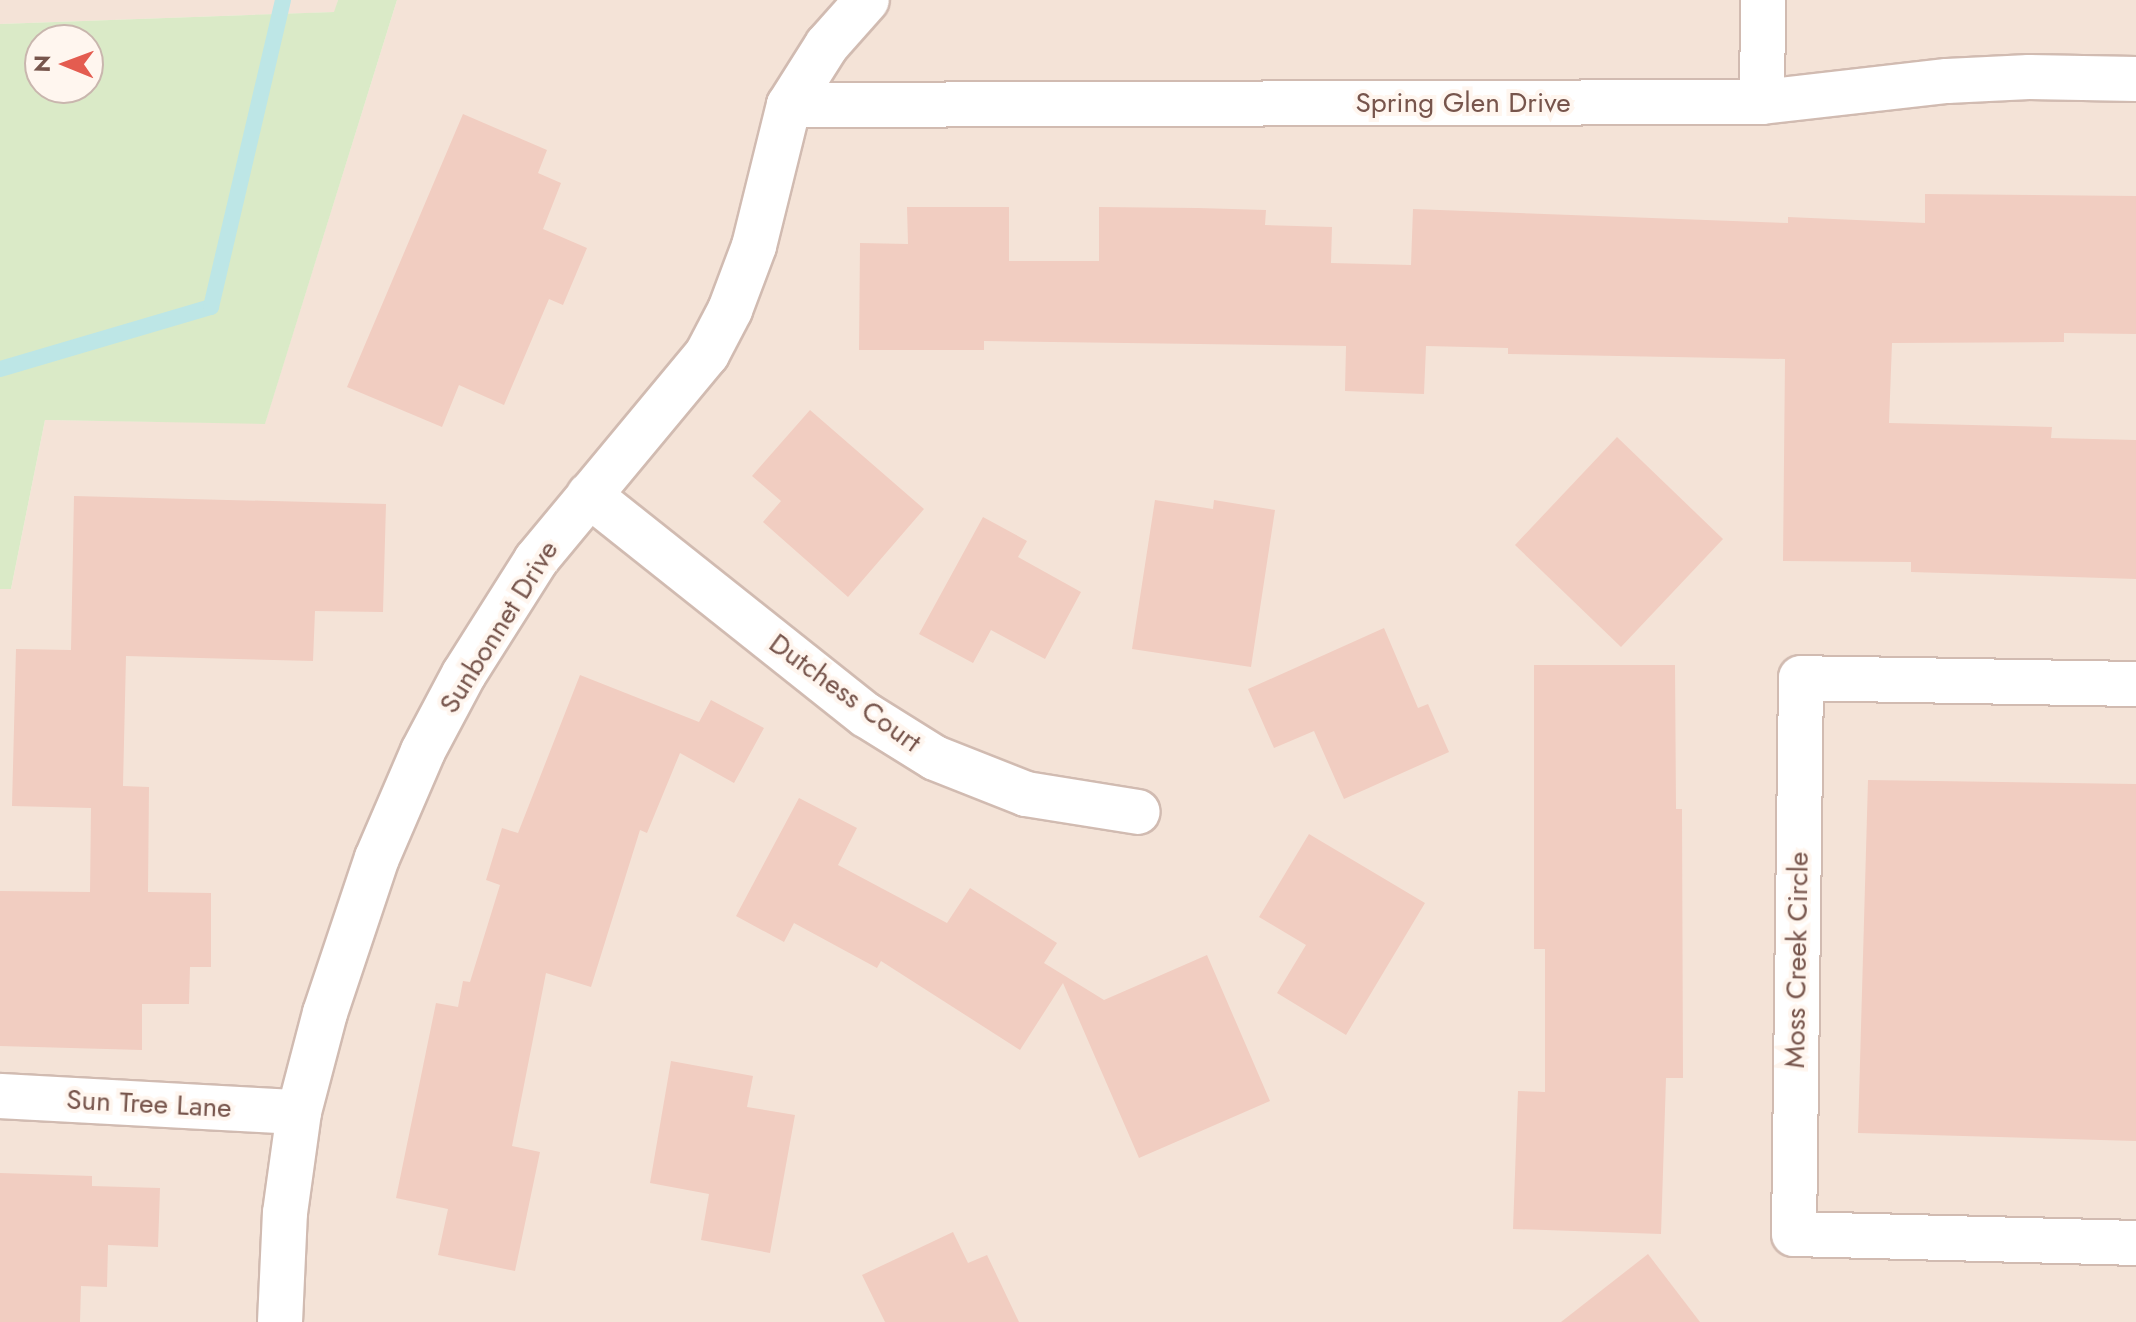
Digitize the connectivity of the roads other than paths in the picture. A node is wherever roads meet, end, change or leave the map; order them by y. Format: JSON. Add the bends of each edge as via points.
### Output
{"nodes":[{"id":1,"x":867,"y":0,"type":"edge"},
{"id":2,"x":1763,"y":0,"type":"edge"},
{"id":3,"x":2136,"y":79,"type":"edge"},
{"id":4,"x":1762,"y":102,"type":"junction"},
{"id":5,"x":789,"y":105,"type":"junction"},
{"id":6,"x":589,"y":495,"type":"junction"},
{"id":7,"x":2136,"y":684,"type":"edge"},
{"id":8,"x":1138,"y":812,"type":"dead end"},
{"id":9,"x":0,"y":1096,"type":"edge"},
{"id":10,"x":299,"y":1112,"type":"junction"},
{"id":11,"x":2136,"y":1243,"type":"edge"},
{"id":12,"x":280,"y":1322,"type":"edge"}],
"edges":[{"from":1,"to":5,"type":"street","name":"Sunbonnet Drive","via":[[827,45]]},
{"from":2,"to":4,"type":"street"},
{"from":3,"to":4,"type":"street","name":"Spring Glen Drive","via":[[1947,81]]},
{"from":4,"to":5,"type":"street","name":"Spring Glen Drive"},
{"from":5,"to":6,"type":"street","name":"Sunbonnet Drive","via":[[754,246],[730,310],[707,354]]},
{"from":6,"to":8,"type":"street","name":"Dutchess Court","via":[[866,715],[935,758],[1026,794]]},
{"from":6,"to":10,"type":"street","name":"Sunbonnet Drive","via":[[536,560],[423,751],[377,858],[325,1013]]},
{"from":7,"to":11,"type":"street","name":"Moss Creek Circle","via":[[1801,678],[1794,1234]]},
{"from":9,"to":10,"type":"street","name":"Sun Tree Lane"},
{"from":10,"to":12,"type":"street","name":"Sunbonnet Drive","via":[[285,1213]]}]}
